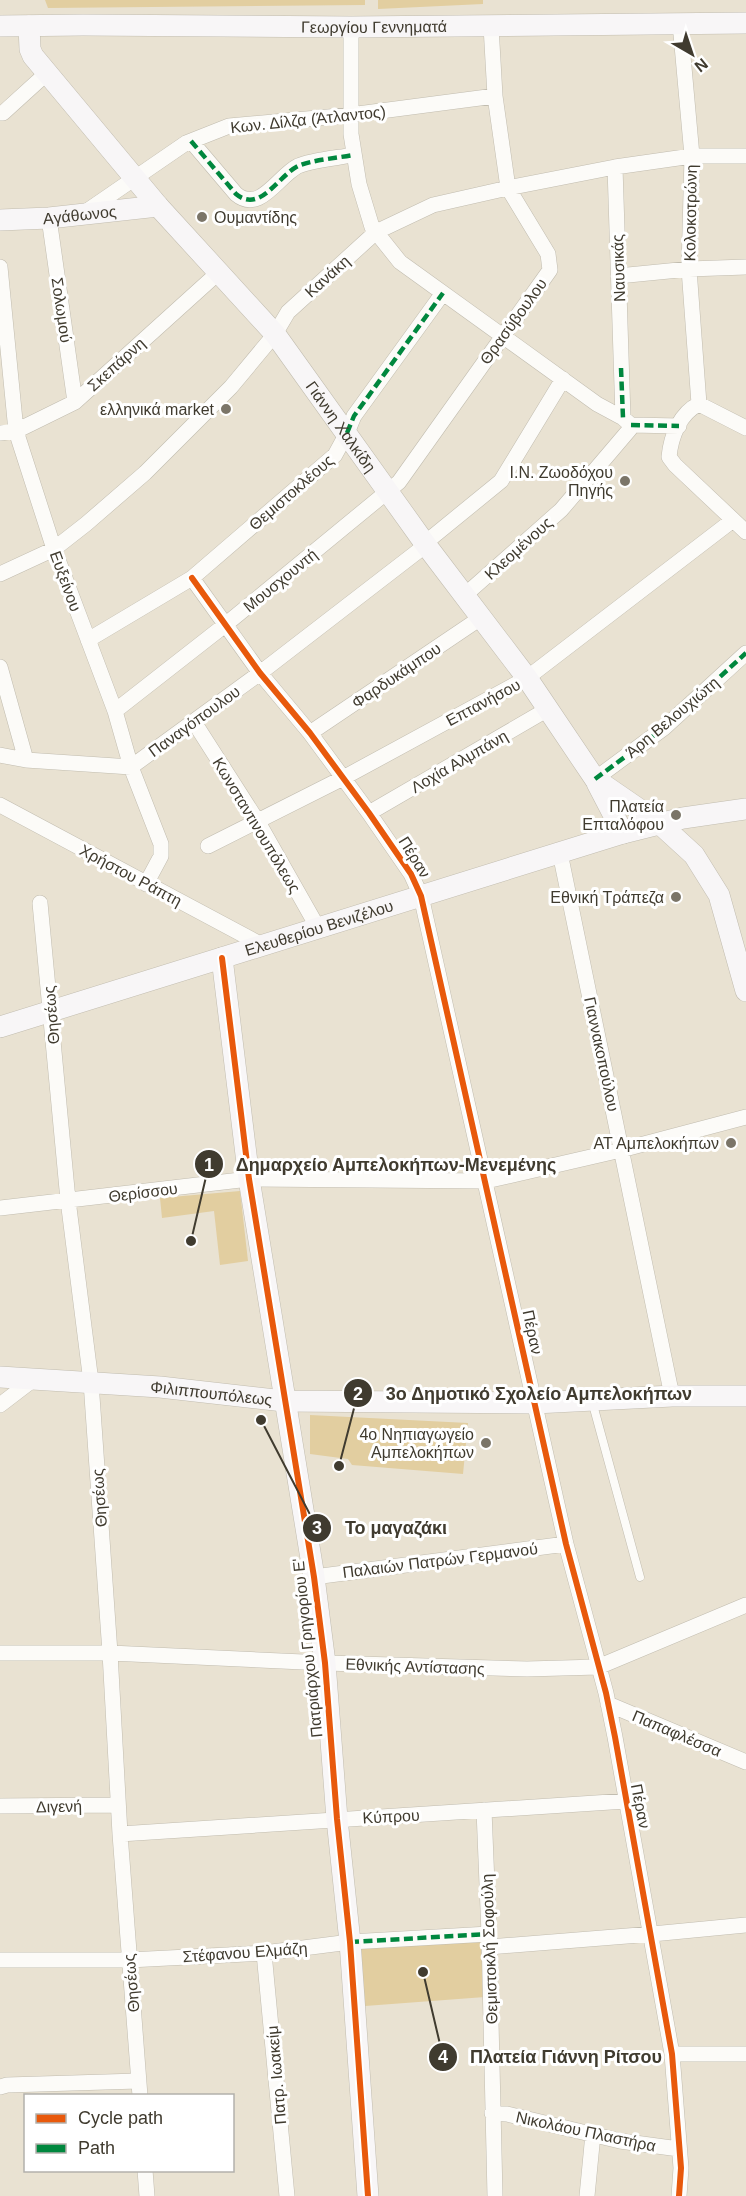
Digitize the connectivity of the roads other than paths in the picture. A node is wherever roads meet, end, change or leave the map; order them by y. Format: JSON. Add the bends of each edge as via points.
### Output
{"nodes":[{"id":1,"x":680,"y":23,"type":"junction"},
{"id":2,"x":746,"y":23,"type":"edge"},
{"id":3,"x":0,"y":26,"type":"edge"},
{"id":4,"x":29,"y":26,"type":"junction"},
{"id":5,"x":491,"y":26,"type":"junction"},
{"id":6,"x":351,"y":27,"type":"junction"},
{"id":7,"x":47,"y":73,"type":"junction"},
{"id":8,"x":495,"y":96,"type":"junction"},
{"id":9,"x":0,"y":113,"type":"edge"},
{"id":10,"x":350,"y":115,"type":"junction"},
{"id":11,"x":190,"y":141,"type":"junction"},
{"id":12,"x":353,"y":155,"type":"junction"},
{"id":13,"x":692,"y":156,"type":"junction"},
{"id":14,"x":746,"y":156,"type":"edge"},
{"id":15,"x":615,"y":167,"type":"junction"},
{"id":16,"x":134,"y":178,"type":"junction"},
{"id":17,"x":508,"y":188,"type":"junction"},
{"id":18,"x":158,"y":206,"type":"junction"},
{"id":19,"x":83,"y":214,"type":"junction"},
{"id":20,"x":49,"y":218,"type":"junction"},
{"id":21,"x":0,"y":220,"type":"edge"},
{"id":22,"x":376,"y":232,"type":"junction"},
{"id":23,"x":0,"y":267,"type":"edge"},
{"id":24,"x":746,"y":267,"type":"edge"},
{"id":25,"x":689,"y":269,"type":"junction"},
{"id":26,"x":219,"y":272,"type":"junction"},
{"id":27,"x":618,"y":276,"type":"junction"},
{"id":28,"x":443,"y":293,"type":"junction"},
{"id":29,"x":275,"y":334,"type":"junction"},
{"id":30,"x":502,"y":336,"type":"junction"},
{"id":31,"x":563,"y":379,"type":"junction"},
{"id":32,"x":75,"y":402,"type":"junction"},
{"id":33,"x":699,"y":404,"type":"junction"},
{"id":34,"x":627,"y":422,"type":"junction"},
{"id":35,"x":679,"y":426,"type":"junction"},
{"id":36,"x":746,"y":428,"type":"edge"},
{"id":37,"x":16,"y":431,"type":"junction"},
{"id":38,"x":0,"y":433,"type":"edge"},
{"id":39,"x":347,"y":433,"type":"junction"},
{"id":40,"x":389,"y":492,"type":"junction"},
{"id":41,"x":733,"y":520,"type":"junction"},
{"id":42,"x":746,"y":532,"type":"edge"},
{"id":43,"x":425,"y":544,"type":"junction"},
{"id":44,"x":54,"y":549,"type":"junction"},
{"id":45,"x":0,"y":574,"type":"edge"},
{"id":46,"x":192,"y":578,"type":"junction"},
{"id":47,"x":465,"y":595,"type":"junction"},
{"id":48,"x":482,"y":617,"type":"junction"},
{"id":49,"x":225,"y":625,"type":"junction"},
{"id":50,"x":88,"y":640,"type":"junction"},
{"id":51,"x":746,"y":653,"type":"edge"},
{"id":52,"x":0,"y":667,"type":"edge"},
{"id":53,"x":260,"y":673,"type":"junction"},
{"id":54,"x":527,"y":678,"type":"junction"},
{"id":55,"x":548,"y":709,"type":"junction"},
{"id":56,"x":115,"y":711,"type":"junction"},
{"id":57,"x":194,"y":722,"type":"junction"},
{"id":58,"x":310,"y":733,"type":"junction"},
{"id":59,"x":0,"y":755,"type":"edge"},
{"id":60,"x":26,"y":760,"type":"junction"},
{"id":61,"x":0,"y":767,"type":"edge"},
{"id":62,"x":131,"y":767,"type":"junction"},
{"id":63,"x":343,"y":778,"type":"junction"},
{"id":64,"x":596,"y":779,"type":"junction"},
{"id":65,"x":0,"y":805,"type":"edge"},
{"id":66,"x":746,"y":809,"type":"edge"},
{"id":67,"x":369,"y":813,"type":"junction"},
{"id":68,"x":258,"y":822,"type":"junction"},
{"id":69,"x":659,"y":823,"type":"junction"},
{"id":70,"x":623,"y":833,"type":"junction"},
{"id":71,"x":208,"y":846,"type":"dead end"},
{"id":72,"x":560,"y":853,"type":"junction"},
{"id":73,"x":146,"y":884,"type":"junction"},
{"id":74,"x":421,"y":896,"type":"junction"},
{"id":75,"x":40,"y":903,"type":"dead end"},
{"id":76,"x":318,"y":928,"type":"junction"},
{"id":77,"x":262,"y":945,"type":"junction"},
{"id":78,"x":222,"y":958,"type":"junction"},
{"id":79,"x":745,"y":984,"type":"edge"},
{"id":80,"x":51,"y":1011,"type":"junction"},
{"id":81,"x":0,"y":1027,"type":"edge"},
{"id":82,"x":746,"y":1118,"type":"edge"},
{"id":83,"x":621,"y":1150,"type":"junction"},
{"id":84,"x":249,"y":1179,"type":"junction"},
{"id":85,"x":486,"y":1181,"type":"junction"},
{"id":86,"x":68,"y":1200,"type":"junction"},
{"id":87,"x":0,"y":1208,"type":"edge"},
{"id":88,"x":0,"y":1377,"type":"edge"},
{"id":89,"x":34,"y":1380,"type":"junction"},
{"id":90,"x":91,"y":1382,"type":"junction"},
{"id":91,"x":746,"y":1395,"type":"edge"},
{"id":92,"x":672,"y":1396,"type":"junction"},
{"id":93,"x":591,"y":1400,"type":"junction"},
{"id":94,"x":284,"y":1401,"type":"junction"},
{"id":95,"x":535,"y":1403,"type":"junction"},
{"id":96,"x":0,"y":1405,"type":"edge"},
{"id":97,"x":566,"y":1544,"type":"junction"},
{"id":98,"x":314,"y":1576,"type":"junction"},
{"id":99,"x":640,"y":1577,"type":"dead end"},
{"id":100,"x":746,"y":1605,"type":"edge"},
{"id":101,"x":0,"y":1653,"type":"edge"},
{"id":102,"x":110,"y":1653,"type":"junction"},
{"id":103,"x":325,"y":1663,"type":"junction"},
{"id":104,"x":598,"y":1667,"type":"junction"},
{"id":105,"x":608,"y":1704,"type":"junction"},
{"id":106,"x":746,"y":1762,"type":"edge"},
{"id":107,"x":626,"y":1801,"type":"junction"},
{"id":108,"x":118,"y":1805,"type":"junction"},
{"id":109,"x":0,"y":1806,"type":"edge"},
{"id":110,"x":484,"y":1810,"type":"junction"},
{"id":111,"x":337,"y":1819,"type":"junction"},
{"id":112,"x":120,"y":1834,"type":"junction"},
{"id":113,"x":746,"y":1925,"type":"edge"},
{"id":114,"x":652,"y":1934,"type":"junction"},
{"id":115,"x":489,"y":1940,"type":"junction"},
{"id":116,"x":350,"y":1942,"type":"junction"},
{"id":117,"x":264,"y":1953,"type":"junction"},
{"id":118,"x":0,"y":1960,"type":"edge"},
{"id":119,"x":129,"y":1960,"type":"junction"},
{"id":120,"x":672,"y":2054,"type":"junction"},
{"id":121,"x":746,"y":2054,"type":"edge"},
{"id":122,"x":0,"y":2087,"type":"edge"},
{"id":123,"x":139,"y":2088,"type":"edge"},
{"id":124,"x":492,"y":2113,"type":"junction"},
{"id":125,"x":593,"y":2134,"type":"junction"},
{"id":126,"x":679,"y":2149,"type":"junction"},
{"id":127,"x":146,"y":2172,"type":"edge"},
{"id":128,"x":147,"y":2196,"type":"edge"},
{"id":129,"x":287,"y":2196,"type":"edge"},
{"id":130,"x":368,"y":2196,"type":"edge"},
{"id":131,"x":495,"y":2196,"type":"edge"},
{"id":132,"x":587,"y":2196,"type":"edge"},
{"id":133,"x":679,"y":2196,"type":"edge"}],
"edges":[{"from":1,"to":2,"type":"street","name":"Γεωργίου Γεννηματά"},
{"from":1,"to":5,"type":"street","name":"Γεωργίου Γεννηματά"},
{"from":1,"to":13,"type":"street","name":"Κολοκοτρώνη"},
{"from":3,"to":4,"type":"street","name":"Γεωργίου Γεννηματά"},
{"from":4,"to":6,"type":"street","name":"Γεωργίου Γεννηματά"},
{"from":4,"to":7,"type":"street","name":"Γιάννη Χαλκίδη","via":[[30,49]]},
{"from":5,"to":6,"type":"street","name":"Γεωργίου Γεννηματά"},
{"from":5,"to":8,"type":"street","name":"Θρασύβουλου"},
{"from":6,"to":10,"type":"street"},
{"from":7,"to":9,"type":"street"},
{"from":7,"to":16,"type":"street","name":"Γιάννη Χαλκίδη"},
{"from":8,"to":10,"type":"street","name":"Κων. Δίλζα (Άτλαντος)"},
{"from":8,"to":17,"type":"street","name":"Θρασύβουλου"},
{"from":10,"to":11,"type":"street","name":"Κων. Δίλζα (Άτλαντος)","via":[[229,126]]},
{"from":10,"to":12,"type":"street"},
{"from":11,"to":12,"type":"street","via":[[236,194],[252,201],[298,166]]},
{"from":11,"to":16,"type":"street","name":"Κων. Δίλζα (Άτλαντος)"},
{"from":12,"to":22,"type":"street","via":[[366,211]]},
{"from":13,"to":14,"type":"street","name":"Κανάκη"},
{"from":13,"to":15,"type":"street","name":"Κανάκη"},
{"from":13,"to":25,"type":"street","name":"Κολοκοτρώνη"},
{"from":15,"to":17,"type":"street","name":"Κανάκη"},
{"from":15,"to":27,"type":"street","name":"Ναυσικάς"},
{"from":16,"to":18,"type":"street","name":"Γιάννη Χαλκίδη"},
{"from":16,"to":19,"type":"street","name":"Κων. Δίλζα (Άτλαντος)"},
{"from":17,"to":22,"type":"street","name":"Κανάκη","via":[[433,205]]},
{"from":17,"to":30,"type":"street","name":"Θρασύβουλου","via":[[549,254],[551,265]]},
{"from":18,"to":19,"type":"street","name":"Αγάθωνος"},
{"from":18,"to":26,"type":"street","name":"Γιάννη Χαλκίδη"},
{"from":19,"to":20,"type":"street","name":"Αγάθωνος"},
{"from":20,"to":21,"type":"street","name":"Αγάθωνος"},
{"from":20,"to":32,"type":"street","name":"Σολωμού"},
{"from":22,"to":28,"type":"street","via":[[400,262]]},
{"from":22,"to":29,"type":"street","name":"Κανάκη","via":[[288,312]]},
{"from":23,"to":37,"type":"street","name":"Ευξείνου"},
{"from":24,"to":25,"type":"street"},
{"from":25,"to":27,"type":"street"},
{"from":25,"to":33,"type":"street","name":"Κολοκοτρώνη"},
{"from":26,"to":29,"type":"street","name":"Γιάννη Χαλκίδη"},
{"from":26,"to":32,"type":"street","name":"Σκεπάρνη"},
{"from":27,"to":34,"type":"street","name":"Ναυσικάς"},
{"from":28,"to":30,"type":"street"},
{"from":28,"to":39,"type":"street","name":"Θεμιστοκλέους","via":[[354,416]]},
{"from":29,"to":39,"type":"street","name":"Γιάννη Χαλκίδη"},
{"from":29,"to":44,"type":"street","name":"Κανάκη","via":[[231,387],[171,448]]},
{"from":30,"to":31,"type":"street"},
{"from":30,"to":40,"type":"street","name":"Θρασύβουλου"},
{"from":31,"to":34,"type":"street"},
{"from":31,"to":43,"type":"street","name":"Παναγόπουλου","via":[[502,479]]},
{"from":32,"to":37,"type":"street","name":"Σκεπάρνη"},
{"from":33,"to":35,"type":"street","via":[[684,413]]},
{"from":33,"to":36,"type":"street"},
{"from":34,"to":35,"type":"street"},
{"from":34,"to":47,"type":"street","name":"Κλεομένους","via":[[630,429],[561,510]]},
{"from":35,"to":41,"type":"street","via":[[670,452],[672,461]]},
{"from":37,"to":38,"type":"street","name":"Σκεπάρνη"},
{"from":37,"to":44,"type":"street","name":"Ευξείνου"},
{"from":39,"to":40,"type":"street","name":"Γιάννη Χαλκίδη"},
{"from":39,"to":46,"type":"street","name":"Θεμιστοκλέους","via":[[335,455]]},
{"from":40,"to":43,"type":"street","name":"Γιάννη Χαλκίδη"},
{"from":40,"to":49,"type":"street","name":"Μουσχουντή"},
{"from":41,"to":42,"type":"street"},
{"from":41,"to":54,"type":"street","name":"Επτανήσου"},
{"from":43,"to":47,"type":"street","name":"Γιάννη Χαλκίδη"},
{"from":43,"to":53,"type":"street","name":"Παναγόπουλου"},
{"from":44,"to":45,"type":"street","name":"Κανάκη"},
{"from":44,"to":50,"type":"street","name":"Ευξείνου"},
{"from":46,"to":49,"type":"street","name":"Πέραν"},
{"from":46,"to":50,"type":"street","name":"Θεμιστοκλέους"},
{"from":47,"to":48,"type":"street","name":"Γιάννη Χαλκίδη"},
{"from":48,"to":54,"type":"street","name":"Γιάννη Χαλκίδη"},
{"from":48,"to":58,"type":"street","name":"Φαρδυκάμπου"},
{"from":49,"to":53,"type":"street","name":"Πέραν"},
{"from":49,"to":56,"type":"street","name":"Μουσχουντή"},
{"from":50,"to":56,"type":"street","name":"Ευξείνου"},
{"from":51,"to":64,"type":"street","name":"Άρη Βελουχιώτη","via":[[664,728]]},
{"from":52,"to":60,"type":"street"},
{"from":53,"to":57,"type":"street","name":"Παναγόπουλου"},
{"from":53,"to":58,"type":"street","name":"Πέραν"},
{"from":54,"to":55,"type":"street","name":"Γιάννη Χαλκίδη"},
{"from":54,"to":63,"type":"street","name":"Επτανήσου"},
{"from":55,"to":64,"type":"street","name":"Γιάννη Χαλκίδη"},
{"from":55,"to":67,"type":"street","name":"Λοχία Αλμπάνη"},
{"from":56,"to":62,"type":"street","name":"Ευξείνου"},
{"from":57,"to":62,"type":"street","name":"Παναγόπουλου"},
{"from":57,"to":68,"type":"street","name":"Κωνσταντινουπόλεως"},
{"from":58,"to":63,"type":"street","name":"Πέραν"},
{"from":59,"to":60,"type":"street","name":"Παναγόπουλου"},
{"from":60,"to":61,"type":"street","name":"Παναγόπουλου"},
{"from":60,"to":62,"type":"street","name":"Παναγόπουλου"},
{"from":62,"to":73,"type":"street","name":"Ευξείνου","via":[[161,848],[161,856]]},
{"from":63,"to":67,"type":"street","name":"Πέραν"},
{"from":63,"to":68,"type":"street","name":"Επτανήσου"},
{"from":64,"to":69,"type":"street","name":"Γιάννη Χαλκίδη"},
{"from":64,"to":70,"type":"street"},
{"from":65,"to":73,"type":"street","name":"Χρήστου Ράπτη"},
{"from":66,"to":69,"type":"street","name":"Ελευθερίου Βενιζέλου"},
{"from":67,"to":74,"type":"street","name":"Πέραν","via":[[411,874]]},
{"from":68,"to":71,"type":"street","name":"Επτανήσου"},
{"from":68,"to":76,"type":"street","name":"Κωνσταντινουπόλεως"},
{"from":69,"to":70,"type":"street","name":"Ελευθερίου Βενιζέλου"},
{"from":69,"to":79,"type":"street","name":"Γιάννη Χαλκίδη","via":[[694,855],[717,891]]},
{"from":70,"to":72,"type":"street","name":"Ελευθερίου Βενιζέλου"},
{"from":72,"to":74,"type":"street","name":"Ελευθερίου Βενιζέλου"},
{"from":72,"to":83,"type":"street","name":"Γιαννακοπούλου"},
{"from":73,"to":77,"type":"street","name":"Χρήστου Ράπτη"},
{"from":74,"to":76,"type":"street","name":"Ελευθερίου Βενιζέλου"},
{"from":74,"to":85,"type":"street","name":"Πέραν"},
{"from":75,"to":80,"type":"street","name":"Θησέως"},
{"from":76,"to":77,"type":"street","name":"Ελευθερίου Βενιζέλου"},
{"from":77,"to":78,"type":"street","name":"Ελευθερίου Βενιζέλου"},
{"from":78,"to":80,"type":"street","name":"Ελευθερίου Βενιζέλου"},
{"from":78,"to":84,"type":"street","name":"Πατριάρχου Γρηγορίου Ε'"},
{"from":80,"to":81,"type":"street","name":"Ελευθερίου Βενιζέλου"},
{"from":80,"to":86,"type":"street","name":"Θησέως"},
{"from":82,"to":83,"type":"street","name":"Θερίσσου"},
{"from":83,"to":85,"type":"street","name":"Θερίσσου"},
{"from":83,"to":92,"type":"street","name":"Γιαννακοπούλου"},
{"from":84,"to":85,"type":"street","name":"Θερίσσου"},
{"from":84,"to":86,"type":"street","name":"Θερίσσου"},
{"from":84,"to":94,"type":"street","name":"Πατριάρχου Γρηγορίου Ε'"},
{"from":85,"to":95,"type":"street","name":"Πέραν"},
{"from":86,"to":87,"type":"street","name":"Θερίσσου"},
{"from":86,"to":90,"type":"street","name":"Θησέως"},
{"from":88,"to":89,"type":"street","name":"Φιλιππουπόλεως"},
{"from":89,"to":90,"type":"street","name":"Φιλιππουπόλεως"},
{"from":89,"to":96,"type":"street"},
{"from":90,"to":94,"type":"street","name":"Φιλιππουπόλεως"},
{"from":90,"to":102,"type":"street","name":"Θησέως"},
{"from":91,"to":92,"type":"street","name":"Φιλιππουπόλεως"},
{"from":92,"to":93,"type":"street","name":"Φιλιππουπόλεως"},
{"from":93,"to":95,"type":"street","name":"Φιλιππουπόλεως"},
{"from":93,"to":99,"type":"lane"},
{"from":94,"to":95,"type":"street","name":"Φιλιππουπόλεως"},
{"from":94,"to":98,"type":"street","name":"Πατριάρχου Γρηγορίου Ε'"},
{"from":95,"to":97,"type":"street","name":"Πέραν"},
{"from":97,"to":98,"type":"street","name":"Παλαιών Πατρών Γερμανού"},
{"from":97,"to":104,"type":"street","name":"Πέραν"},
{"from":98,"to":103,"type":"street","name":"Πατριάρχου Γρηγορίου Ε'"},
{"from":100,"to":104,"type":"street","name":"Εθνικής Αντίστασης"},
{"from":101,"to":102,"type":"street","name":"Εθνικής Αντίστασης"},
{"from":102,"to":103,"type":"street","name":"Εθνικής Αντίστασης"},
{"from":102,"to":108,"type":"street","name":"Θησέως"},
{"from":103,"to":104,"type":"street","name":"Εθνικής Αντίστασης","via":[[527,1669]]},
{"from":103,"to":111,"type":"street","name":"Πατριάρχου Γρηγορίου Ε'"},
{"from":104,"to":105,"type":"street","name":"Πέραν"},
{"from":105,"to":106,"type":"street","name":"Παπαφλέσσα"},
{"from":105,"to":107,"type":"street","name":"Πέραν"},
{"from":107,"to":110,"type":"street","name":"Κύπρου"},
{"from":107,"to":114,"type":"street","name":"Πέραν"},
{"from":108,"to":109,"type":"street","name":"Διγενή"},
{"from":108,"to":112,"type":"street","name":"Θησέως"},
{"from":110,"to":111,"type":"street","name":"Κύπρου"},
{"from":110,"to":115,"type":"street","name":"Θεμιστοκλή Σοφούλη"},
{"from":111,"to":112,"type":"street","name":"Κύπρου"},
{"from":111,"to":116,"type":"street","name":"Πατριάρχου Γρηγορίου Ε'"},
{"from":112,"to":119,"type":"street","name":"Θησέως"},
{"from":113,"to":114,"type":"street","name":"Στέφανου Ελμάζη"},
{"from":114,"to":115,"type":"street","name":"Στέφανου Ελμάζη"},
{"from":114,"to":120,"type":"street","name":"Πέραν"},
{"from":115,"to":116,"type":"street","name":"Στέφανου Ελμάζη"},
{"from":115,"to":124,"type":"street","name":"Θεμιστοκλή Σοφούλη"},
{"from":116,"to":117,"type":"street","name":"Στέφανου Ελμάζη"},
{"from":116,"to":130,"type":"street","name":"Πατριάρχου Γρηγορίου Ε'"},
{"from":117,"to":119,"type":"street","name":"Στέφανου Ελμάζη"},
{"from":117,"to":129,"type":"street","name":"Πατρ. Ιωακείμ"},
{"from":118,"to":119,"type":"street","name":"Στέφανου Ελμάζη"},
{"from":119,"to":123,"type":"street","name":"Θησέως"},
{"from":120,"to":121,"type":"street"},
{"from":120,"to":126,"type":"street","name":"Πέραν"},
{"from":122,"to":123,"type":"street"},
{"from":124,"to":125,"type":"street","name":"Νικολάου Πλαστήρα"},
{"from":124,"to":131,"type":"street","name":"Θεμιστοκλή Σοφούλη"},
{"from":125,"to":126,"type":"street","name":"Νικολάου Πλαστήρα"},
{"from":125,"to":132,"type":"street"},
{"from":126,"to":133,"type":"street","name":"Πέραν"},
{"from":127,"to":128,"type":"street"}]}
